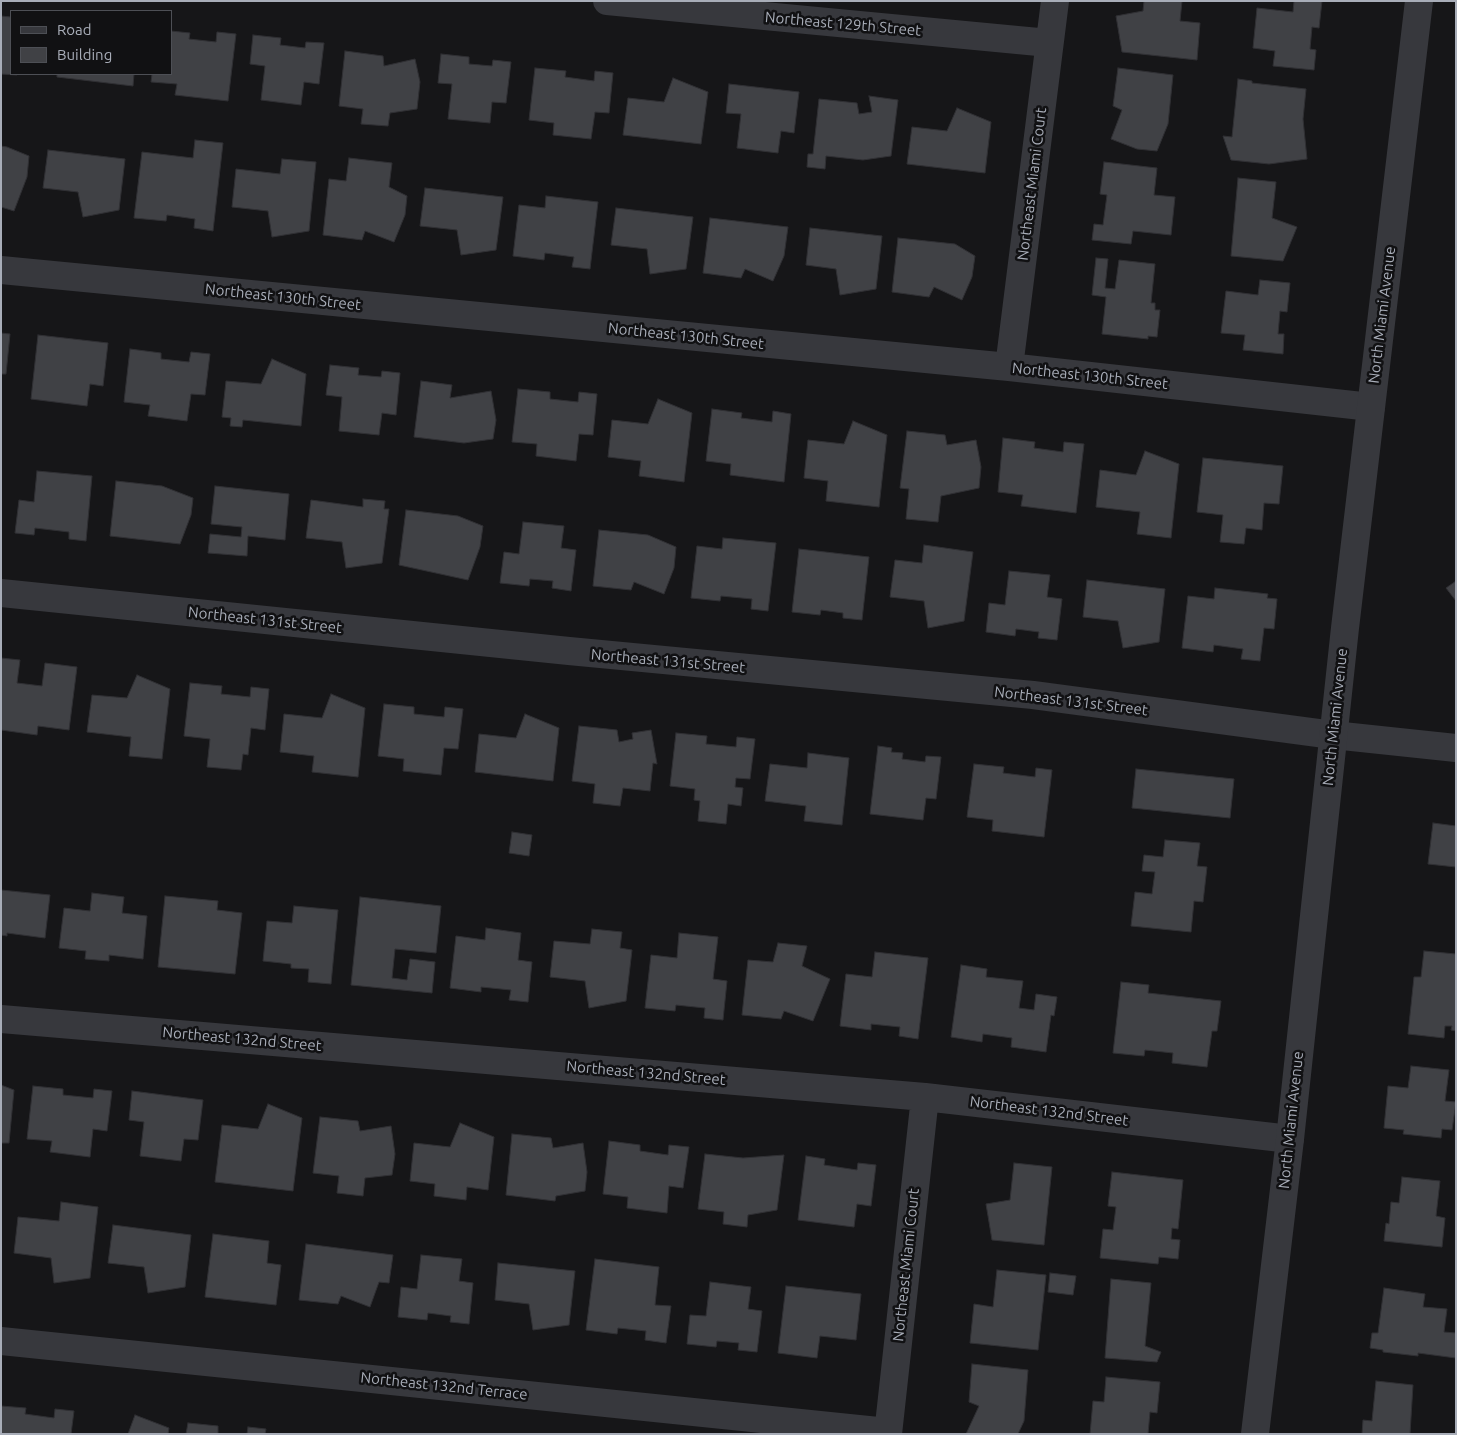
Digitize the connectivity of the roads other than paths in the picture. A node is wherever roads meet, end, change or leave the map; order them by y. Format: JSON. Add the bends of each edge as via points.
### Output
{"nodes":[{"id":1,"x":607,"y":1,"type":"edge"},
{"id":2,"x":1054,"y":1,"type":"edge"},
{"id":3,"x":1419,"y":1,"type":"edge"},
{"id":4,"x":1049,"y":44,"type":"junction"},
{"id":5,"x":1,"y":270,"type":"edge"},
{"id":6,"x":1010,"y":368,"type":"junction"},
{"id":7,"x":1371,"y":407,"type":"junction"},
{"id":8,"x":1,"y":593,"type":"edge"},
{"id":9,"x":1333,"y":735,"type":"junction"},
{"id":10,"x":1456,"y":748,"type":"edge"},
{"id":11,"x":1,"y":1018,"type":"edge"},
{"id":12,"x":925,"y":1096,"type":"junction"},
{"id":13,"x":1290,"y":1138,"type":"junction"},
{"id":14,"x":1,"y":1341,"type":"edge"},
{"id":15,"x":888,"y":1433,"type":"edge"},
{"id":16,"x":1255,"y":1434,"type":"edge"}],
"edges":[{"from":1,"to":4,"type":"street","name":"Northeast 129th Street"},
{"from":2,"to":4,"type":"street","name":"Northeast Miami Court"},
{"from":3,"to":7,"type":"street","name":"North Miami Avenue"},
{"from":4,"to":6,"type":"street","name":"Northeast Miami Court"},
{"from":5,"to":6,"type":"street","name":"Northeast 130th Street"},
{"from":6,"to":7,"type":"street","name":"Northeast 130th Street"},
{"from":7,"to":9,"type":"street","name":"North Miami Avenue"},
{"from":8,"to":9,"type":"street","name":"Northeast 131st Street","via":[[569,652],[1033,695]]},
{"from":9,"to":10,"type":"street","name":"Northeast 131st Street"},
{"from":9,"to":13,"type":"street","name":"North Miami Avenue"},
{"from":11,"to":12,"type":"street","name":"Northeast 132nd Street"},
{"from":12,"to":13,"type":"street","name":"Northeast 132nd Street"},
{"from":12,"to":15,"type":"street","name":"Northeast Miami Court"},
{"from":13,"to":16,"type":"street","name":"North Miami Avenue"},
{"from":14,"to":15,"type":"street","name":"Northeast 132nd Terrace"}]}
